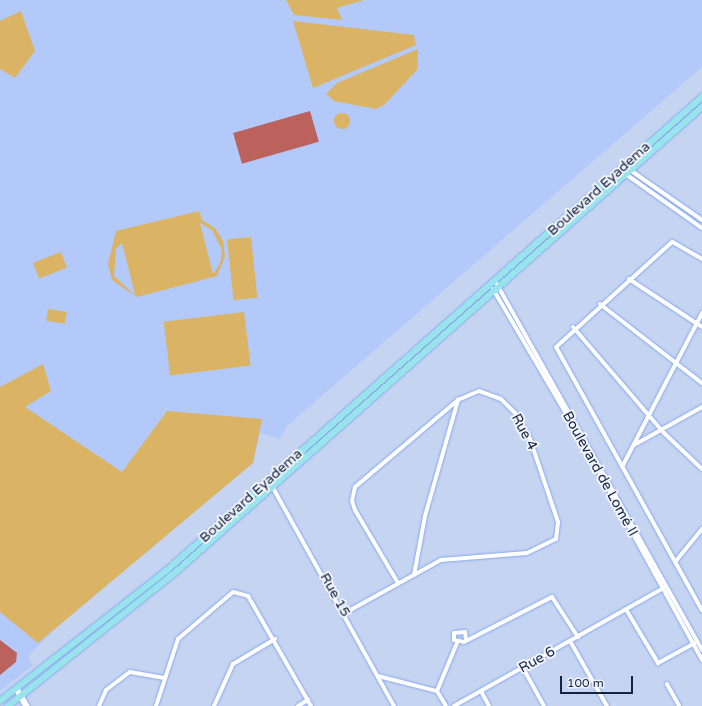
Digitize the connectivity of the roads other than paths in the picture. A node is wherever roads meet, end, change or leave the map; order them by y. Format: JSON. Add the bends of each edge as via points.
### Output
{"nodes":[{"id":1,"x":702,"y":97,"type":"edge"},
{"id":2,"x":702,"y":107,"type":"edge"},
{"id":3,"x":626,"y":165,"type":"junction"},
{"id":4,"x":620,"y":170,"type":"junction"},
{"id":5,"x":631,"y":170,"type":"junction"},
{"id":6,"x":626,"y":175,"type":"junction"},
{"id":7,"x":702,"y":220,"type":"edge"},
{"id":8,"x":702,"y":228,"type":"edge"},
{"id":9,"x":702,"y":259,"type":"edge"},
{"id":10,"x":630,"y":278,"type":"junction"},
{"id":11,"x":493,"y":283,"type":"junction"},
{"id":12,"x":497,"y":289,"type":"junction"},
{"id":13,"x":600,"y":304,"type":"junction"},
{"id":14,"x":702,"y":313,"type":"edge"},
{"id":15,"x":696,"y":323,"type":"junction"},
{"id":16,"x":573,"y":327,"type":"junction"},
{"id":17,"x":702,"y":327,"type":"edge"},
{"id":18,"x":676,"y":362,"type":"junction"},
{"id":19,"x":702,"y":384,"type":"edge"},
{"id":20,"x":458,"y":400,"type":"junction"},
{"id":21,"x":702,"y":407,"type":"edge"},
{"id":22,"x":648,"y":416,"type":"junction"},
{"id":23,"x":661,"y":430,"type":"junction"},
{"id":24,"x":633,"y":445,"type":"junction"},
{"id":25,"x":622,"y":467,"type":"junction"},
{"id":26,"x":702,"y":469,"type":"edge"},
{"id":27,"x":269,"y":478,"type":"junction"},
{"id":28,"x":272,"y":486,"type":"junction"},
{"id":29,"x":702,"y":529,"type":"edge"},
{"id":30,"x":675,"y":562,"type":"junction"},
{"id":31,"x":414,"y":575,"type":"junction"},
{"id":32,"x":398,"y":583,"type":"junction"},
{"id":33,"x":663,"y":588,"type":"junction"},
{"id":34,"x":702,"y":610,"type":"edge"},
{"id":35,"x":627,"y":611,"type":"junction"},
{"id":36,"x":344,"y":613,"type":"junction"},
{"id":37,"x":578,"y":637,"type":"junction"},
{"id":38,"x":275,"y":639,"type":"junction"},
{"id":39,"x":466,"y":640,"type":"junction"},
{"id":40,"x":570,"y":641,"type":"junction"},
{"id":41,"x":457,"y":643,"type":"junction"},
{"id":42,"x":695,"y":643,"type":"junction"},
{"id":43,"x":702,"y":650,"type":"edge"},
{"id":44,"x":702,"y":660,"type":"edge"},
{"id":45,"x":523,"y":668,"type":"junction"},
{"id":46,"x":378,"y":676,"type":"junction"},
{"id":47,"x":164,"y":678,"type":"junction"},
{"id":48,"x":667,"y":684,"type":"dead end"},
{"id":49,"x":17,"y":689,"type":"junction"},
{"id":50,"x":437,"y":691,"type":"junction"},
{"id":51,"x":481,"y":691,"type":"junction"},
{"id":52,"x":22,"y":696,"type":"junction"},
{"id":53,"x":308,"y":700,"type":"junction"},
{"id":54,"x":0,"y":701,"type":"edge"},
{"id":55,"x":215,"y":705,"type":"edge"},
{"id":56,"x":8,"y":706,"type":"edge"},
{"id":57,"x":27,"y":706,"type":"edge"},
{"id":58,"x":99,"y":706,"type":"edge"},
{"id":59,"x":156,"y":706,"type":"edge"},
{"id":60,"x":298,"y":706,"type":"edge"},
{"id":61,"x":311,"y":706,"type":"edge"},
{"id":62,"x":394,"y":706,"type":"edge"},
{"id":63,"x":446,"y":706,"type":"edge"},
{"id":64,"x":454,"y":706,"type":"edge"},
{"id":65,"x":489,"y":706,"type":"edge"},
{"id":66,"x":544,"y":706,"type":"edge"},
{"id":67,"x":607,"y":706,"type":"edge"},
{"id":68,"x":679,"y":706,"type":"edge"}],
"edges":[{"from":1,"to":3,"type":"highway","name":"Boulevard Eyadema"},
{"from":2,"to":5,"type":"highway","name":"Boulevard Eyadema"},
{"from":3,"to":4,"type":"highway","name":"Boulevard Eyadema"},
{"from":3,"to":5,"type":"street"},
{"from":4,"to":6,"type":"street"},
{"from":4,"to":11,"type":"highway","name":"Boulevard Eyadema"},
{"from":5,"to":6,"type":"highway","name":"Boulevard Eyadema"},
{"from":5,"to":7,"type":"street"},
{"from":6,"to":8,"type":"street"},
{"from":6,"to":12,"type":"highway","name":"Boulevard Eyadema"},
{"from":9,"to":10,"type":"street","via":[[672,242]]},
{"from":10,"to":13,"type":"street"},
{"from":10,"to":15,"type":"street"},
{"from":11,"to":12,"type":"street"},
{"from":11,"to":27,"type":"highway","name":"Boulevard Eyadema"},
{"from":12,"to":28,"type":"highway","name":"Boulevard Eyadema"},
{"from":12,"to":33,"type":"street","name":"Boulevard de Lomé II"},
{"from":12,"to":42,"type":"street","name":"Boulevard de Lomé II"},
{"from":13,"to":16,"type":"street"},
{"from":13,"to":18,"type":"street"},
{"from":14,"to":15,"type":"street"},
{"from":15,"to":17,"type":"street"},
{"from":15,"to":18,"type":"street"},
{"from":16,"to":22,"type":"street"},
{"from":16,"to":25,"type":"street","via":[[558,342],[556,350]]},
{"from":18,"to":19,"type":"street"},
{"from":18,"to":22,"type":"street"},
{"from":20,"to":31,"type":"street","via":[[425,516]]},
{"from":20,"to":31,"type":"street","name":"Rue 4","via":[[473,391],[485,392],[501,399],[515,413],[530,439],[558,529],[556,539],[536,551],[500,557],[450,557]]},
{"from":20,"to":32,"type":"street","name":"Rue 4","via":[[361,482],[353,494],[355,510]]},
{"from":21,"to":23,"type":"street"},
{"from":22,"to":23,"type":"street"},
{"from":22,"to":24,"type":"street"},
{"from":23,"to":24,"type":"street"},
{"from":23,"to":26,"type":"street"},
{"from":24,"to":25,"type":"street"},
{"from":25,"to":30,"type":"street"},
{"from":27,"to":28,"type":"street","name":"Rue 15"},
{"from":27,"to":49,"type":"highway","name":"Boulevard Eyadema","via":[[127,604]]},
{"from":28,"to":36,"type":"street","name":"Rue 15"},
{"from":28,"to":52,"type":"highway","name":"Boulevard Eyadema","via":[[177,571]]},
{"from":29,"to":30,"type":"street"},
{"from":30,"to":34,"type":"street"},
{"from":31,"to":32,"type":"street","name":"Rue 4"},
{"from":32,"to":36,"type":"street","name":"Rue 4"},
{"from":33,"to":35,"type":"street","name":"Rue 6"},
{"from":33,"to":42,"type":"street","name":"Boulevard de Lomé II"},
{"from":35,"to":37,"type":"street","name":"Rue 6"},
{"from":35,"to":42,"type":"street","via":[[658,663]]},
{"from":36,"to":46,"type":"street","name":"Rue 15"},
{"from":37,"to":39,"type":"street","via":[[552,597]]},
{"from":37,"to":40,"type":"street","name":"Rue 6"},
{"from":38,"to":47,"type":"street","via":[[248,596],[233,592],[178,638]]},
{"from":38,"to":53,"type":"street"},
{"from":38,"to":55,"type":"street","via":[[233,664]]},
{"from":39,"to":41,"type":"street"},
{"from":39,"to":41,"type":"street","via":[[465,632],[458,630],[453,637]]},
{"from":40,"to":45,"type":"street","name":"Rue 6"},
{"from":40,"to":67,"type":"street"},
{"from":41,"to":50,"type":"street"},
{"from":42,"to":43,"type":"street","name":"Boulevard de Lomé II"},
{"from":42,"to":44,"type":"street","name":"Boulevard de Lomé II"},
{"from":45,"to":51,"type":"street","name":"Rue 6"},
{"from":45,"to":66,"type":"street"},
{"from":46,"to":50,"type":"street"},
{"from":46,"to":62,"type":"street","name":"Rue 15"},
{"from":47,"to":58,"type":"street","via":[[130,672],[106,690]]},
{"from":47,"to":59,"type":"street"},
{"from":48,"to":68,"type":"street"},
{"from":49,"to":52,"type":"main road"},
{"from":49,"to":54,"type":"highway","name":"Boulevard Eyadema"},
{"from":50,"to":63,"type":"street"},
{"from":51,"to":64,"type":"street","name":"Rue 6"},
{"from":51,"to":65,"type":"street"},
{"from":52,"to":56,"type":"highway","name":"Boulevard Eyadema"},
{"from":52,"to":57,"type":"main road"},
{"from":53,"to":60,"type":"street"},
{"from":53,"to":61,"type":"street"}]}
